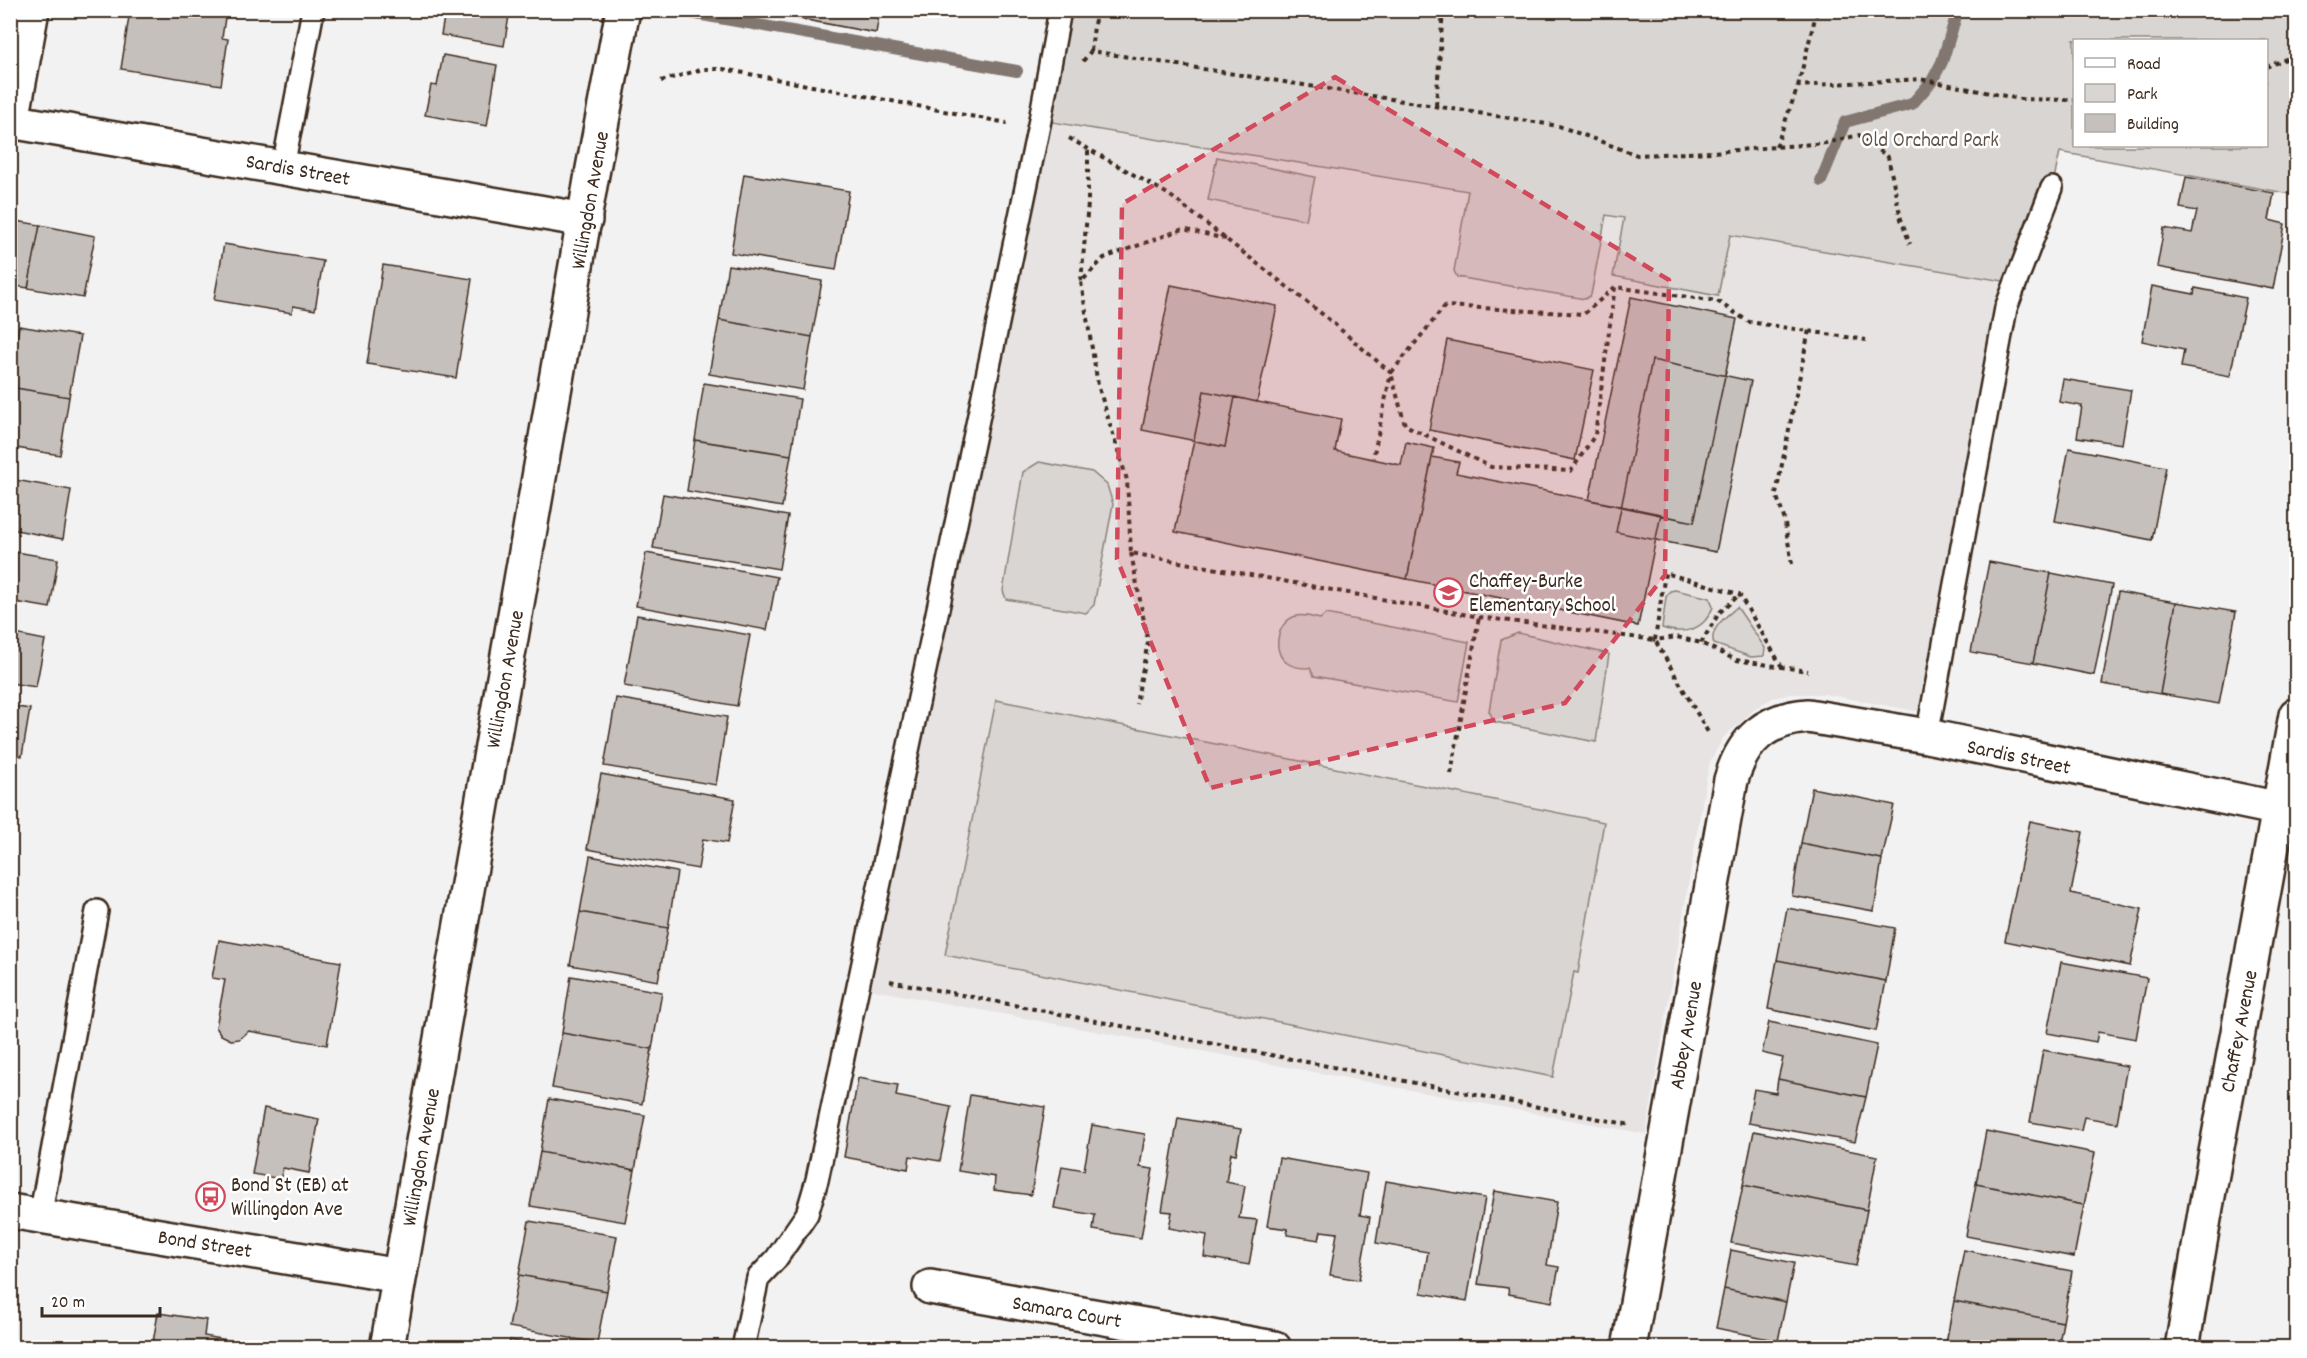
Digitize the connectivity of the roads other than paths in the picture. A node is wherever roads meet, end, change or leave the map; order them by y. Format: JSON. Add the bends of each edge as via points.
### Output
{"nodes":[{"id":1,"x":32,"y":10,"type":"edge"},
{"id":2,"x":313,"y":10,"type":"edge"},
{"id":3,"x":623,"y":10,"type":"edge"},
{"id":4,"x":1060,"y":10,"type":"edge"},
{"id":5,"x":11,"y":121,"type":"edge"},
{"id":6,"x":283,"y":167,"type":"junction"},
{"id":7,"x":2052,"y":188,"type":"dead end"},
{"id":8,"x":585,"y":220,"type":"junction"},
{"id":9,"x":2296,"y":715,"type":"edge"},
{"id":10,"x":1760,"y":732,"type":"joint"},
{"id":11,"x":1927,"y":736,"type":"junction"},
{"id":12,"x":2280,"y":809,"type":"junction"},
{"id":13,"x":97,"y":911,"type":"dead end"},
{"id":14,"x":25,"y":1214,"type":"edge"},
{"id":15,"x":399,"y":1276,"type":"junction"},
{"id":16,"x":930,"y":1287,"type":"dead end"},
{"id":17,"x":387,"y":1347,"type":"edge"},
{"id":18,"x":743,"y":1347,"type":"edge"},
{"id":19,"x":1274,"y":1347,"type":"edge"},
{"id":20,"x":1629,"y":1347,"type":"edge"},
{"id":21,"x":2182,"y":1347,"type":"edge"}],
"edges":[{"from":1,"to":5,"type":"street"},
{"from":2,"to":6,"type":"lane"},
{"from":3,"to":8,"type":"street","name":"Willingdon Avenue"},
{"from":4,"to":18,"type":"lane","via":[[817,1180],[807,1214],[776,1260],[758,1278]]},
{"from":5,"to":6,"type":"street","name":"Sardis Street"},
{"from":6,"to":8,"type":"street","name":"Sardis Street"},
{"from":7,"to":11,"type":"lane","via":[[2006,308]]},
{"from":8,"to":15,"type":"street","name":"Willingdon Avenue"},
{"from":9,"to":12,"type":"street","name":"Chaffey Avenue"},
{"from":10,"to":11,"type":"street","name":"Sardis Street","via":[[1789,717],[1808,716]]},
{"from":10,"to":20,"type":"street","name":"Abbey Avenue","via":[[1736,761],[1731,780]]},
{"from":11,"to":12,"type":"street","name":"Sardis Street"},
{"from":12,"to":21,"type":"street","name":"Chaffey Avenue"},
{"from":13,"to":14,"type":"lane"},
{"from":14,"to":15,"type":"street","name":"Bond Street"},
{"from":15,"to":17,"type":"street","name":"Willingdon Avenue"},
{"from":16,"to":19,"type":"street","name":"Samara Court"}]}
